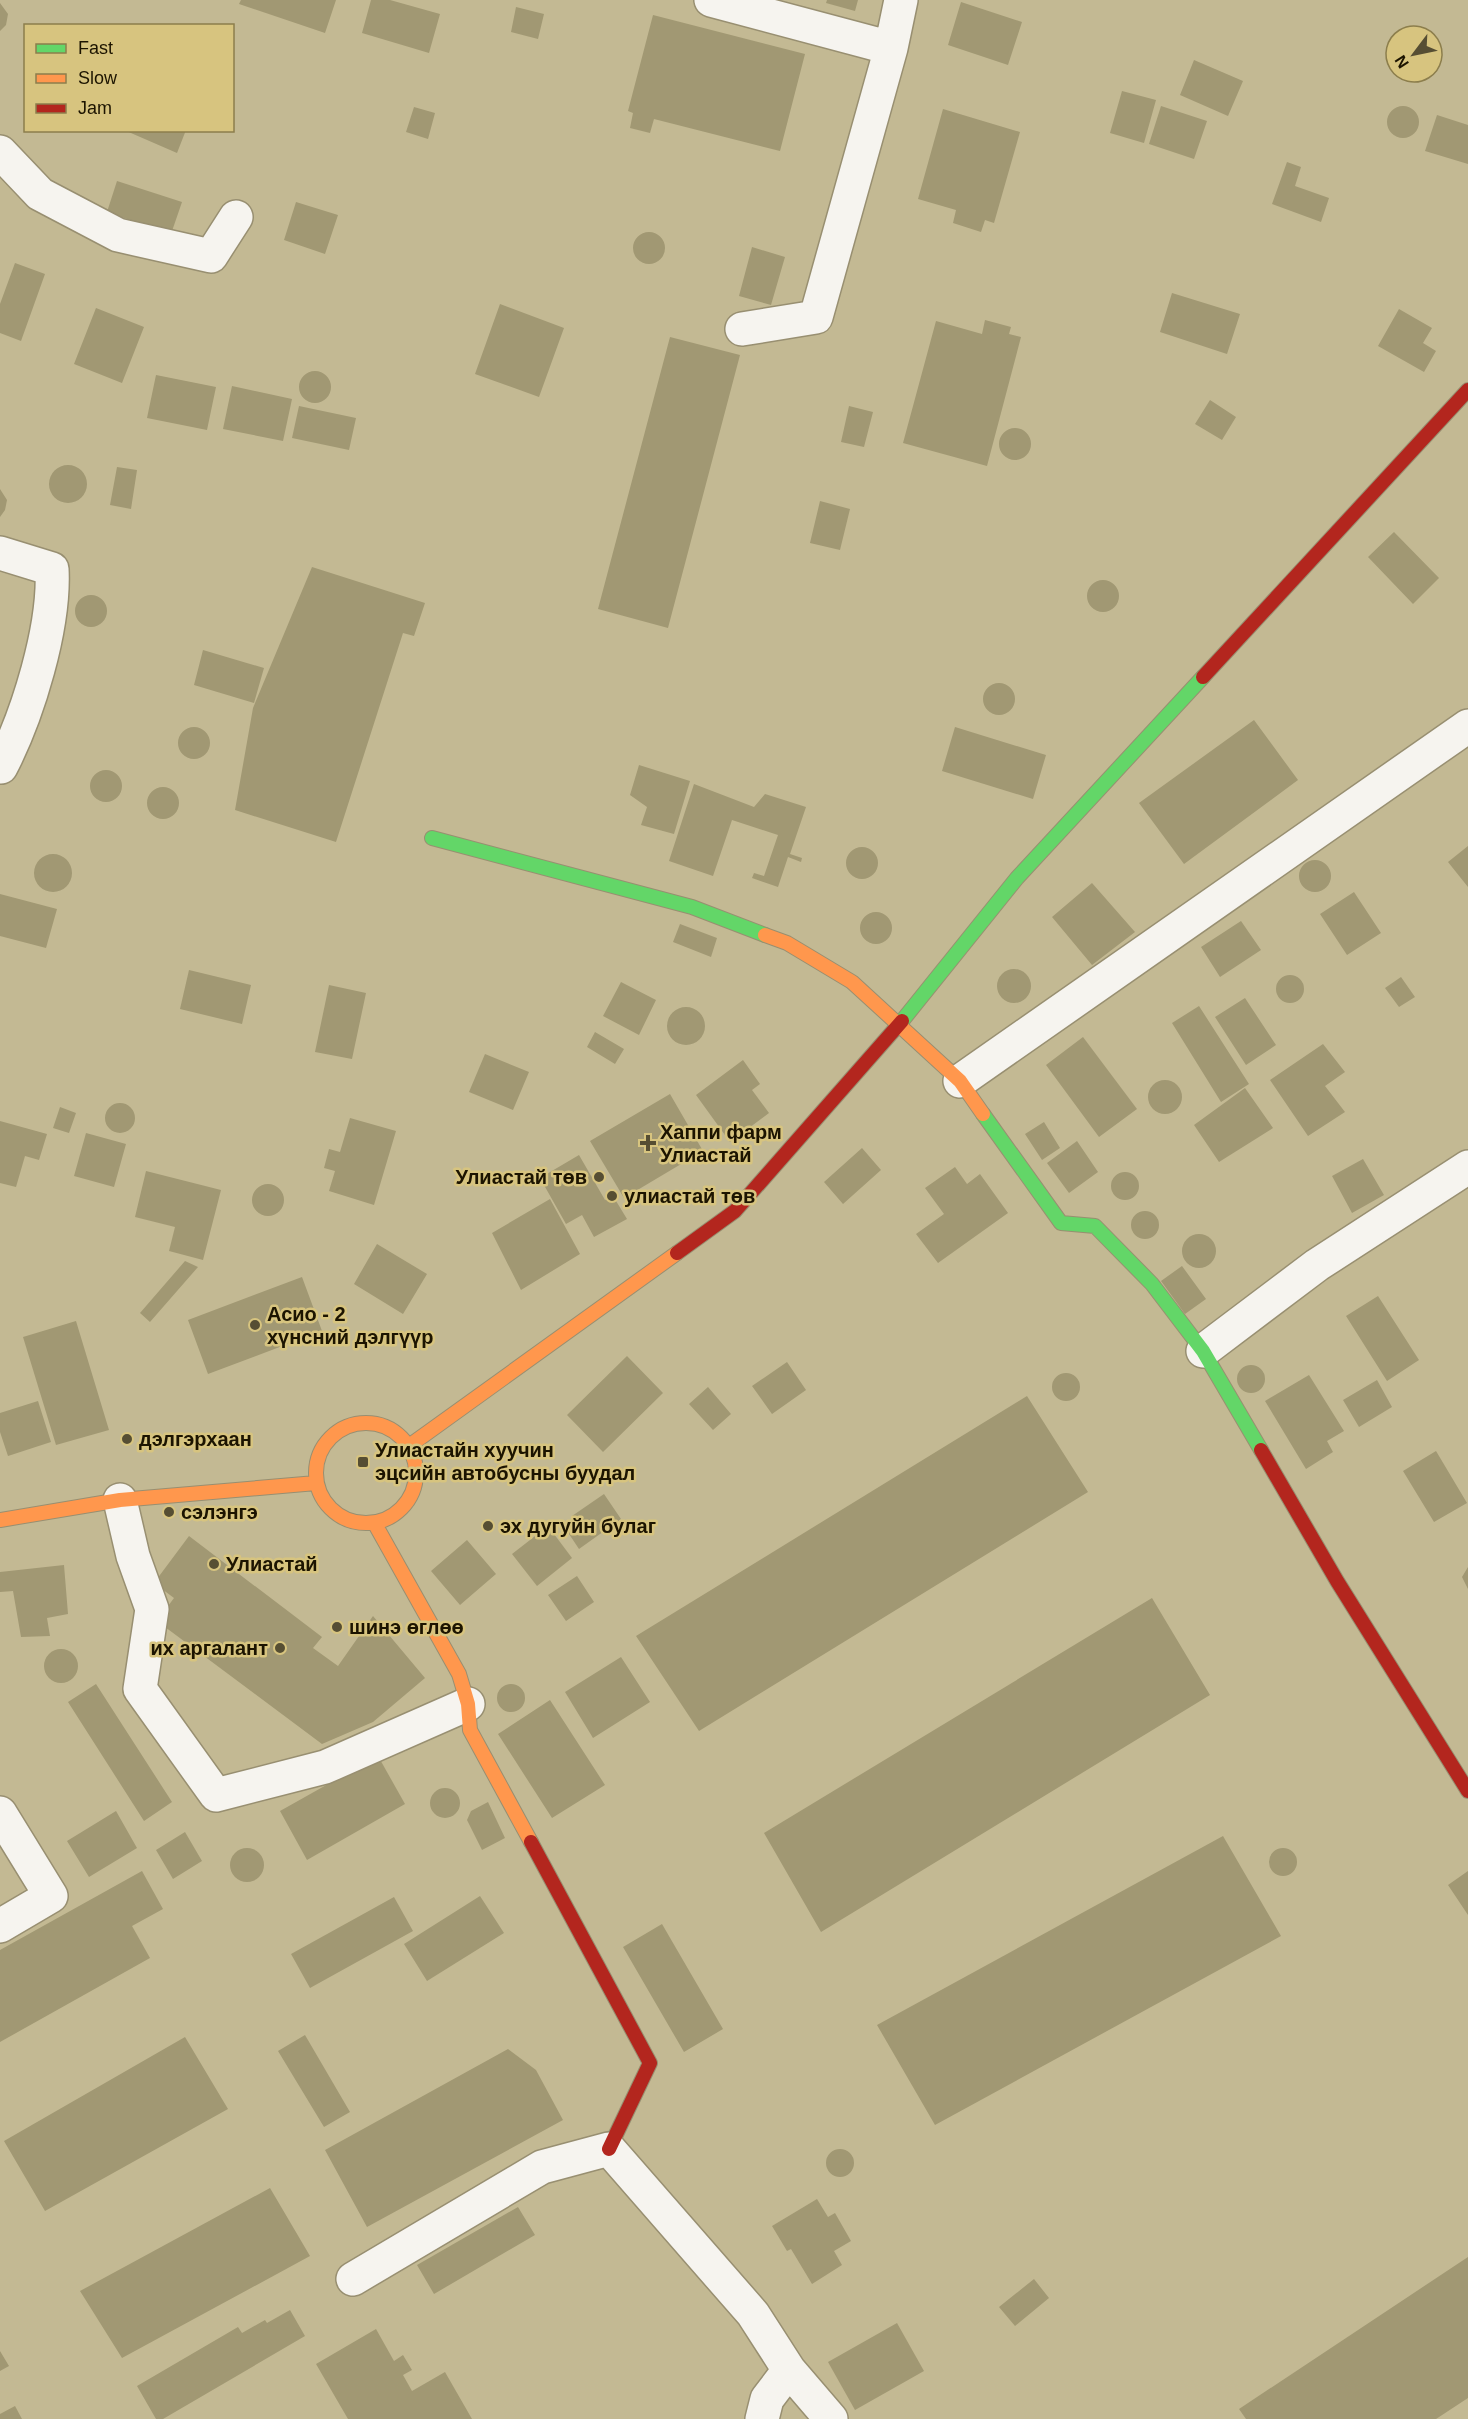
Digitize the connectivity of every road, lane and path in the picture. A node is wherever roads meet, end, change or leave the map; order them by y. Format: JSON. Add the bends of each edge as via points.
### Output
{"nodes":[{"id":1,"x":711,"y":0,"type":"edge"},
{"id":2,"x":901,"y":0,"type":"edge"},
{"id":3,"x":891,"y":48,"type":"junction"},
{"id":4,"x":0,"y":152,"type":"edge"},
{"id":5,"x":236,"y":217,"type":"dead end"},
{"id":6,"x":742,"y":329,"type":"dead end"},
{"id":7,"x":1468,"y":390,"type":"edge"},
{"id":8,"x":0,"y":553,"type":"edge"},
{"id":9,"x":1468,"y":726,"type":"edge"},
{"id":10,"x":1,"y":767,"type":"edge"},
{"id":11,"x":432,"y":838,"type":"dead end"},
{"id":12,"x":899,"y":1025,"type":"junction"},
{"id":13,"x":960,"y":1081,"type":"junction"},
{"id":14,"x":1468,"y":1167,"type":"edge"},
{"id":15,"x":1203,"y":1351,"type":"junction"},
{"id":16,"x":409,"y":1446,"type":"junction"},
{"id":17,"x":316,"y":1483,"type":"junction"},
{"id":18,"x":120,"y":1500,"type":"junction"},
{"id":19,"x":0,"y":1520,"type":"edge"},
{"id":20,"x":375,"y":1524,"type":"junction"},
{"id":21,"x":468,"y":1704,"type":"junction"},
{"id":22,"x":1468,"y":1791,"type":"edge"},
{"id":23,"x":0,"y":1813,"type":"edge"},
{"id":24,"x":0,"y":1926,"type":"edge"},
{"id":25,"x":609,"y":2149,"type":"junction"},
{"id":26,"x":353,"y":2279,"type":"dead end"},
{"id":27,"x":789,"y":2370,"type":"junction"},
{"id":28,"x":762,"y":2419,"type":"edge"},
{"id":29,"x":831,"y":2419,"type":"edge"}],
"edges":[{"from":1,"to":3,"type":"street"},
{"from":2,"to":3,"type":"street"},
{"from":3,"to":6,"type":"street","via":[[816,317]]},
{"from":4,"to":5,"type":"street","via":[[40,194],[118,235],[211,256]]},
{"from":7,"to":12,"type":"street","via":[[1017,878]]},
{"from":8,"to":10,"type":"street","via":[[52,569],[53,589],[44,645],[14,742]]},
{"from":9,"to":13,"type":"street"},
{"from":11,"to":12,"type":"street","via":[[692,907],[787,943],[852,982]]},
{"from":12,"to":13,"type":"street"},
{"from":12,"to":16,"type":"street","via":[[735,1211]]},
{"from":13,"to":15,"type":"street","via":[[1060,1223],[1095,1226],[1152,1284]]},
{"from":14,"to":15,"type":"street","via":[[1317,1265]]},
{"from":15,"to":22,"type":"street","via":[[1337,1581]]},
{"from":16,"to":17,"type":"street","via":[[395,1431],[377,1424],[357,1423],[339,1431],[325,1445],[317,1463]]},
{"from":16,"to":20,"type":"street","via":[[416,1464],[416,1484],[408,1502],[394,1516]]},
{"from":17,"to":18,"type":"street"},
{"from":17,"to":20,"type":"street","via":[[324,1501],[338,1516],[356,1523]]},
{"from":18,"to":19,"type":"street"},
{"from":18,"to":21,"type":"street","via":[[133,1556],[152,1609],[140,1689],[216,1795],[325,1767]]},
{"from":20,"to":21,"type":"street","via":[[454,1664]]},
{"from":21,"to":25,"type":"street","via":[[470,1730],[650,2063]]},
{"from":23,"to":24,"type":"street","via":[[51,1896]]},
{"from":25,"to":26,"type":"street","via":[[542,2167]]},
{"from":25,"to":27,"type":"street","via":[[753,2314]]},
{"from":27,"to":28,"type":"street","via":[[767,2399]]},
{"from":27,"to":29,"type":"street"}]}
